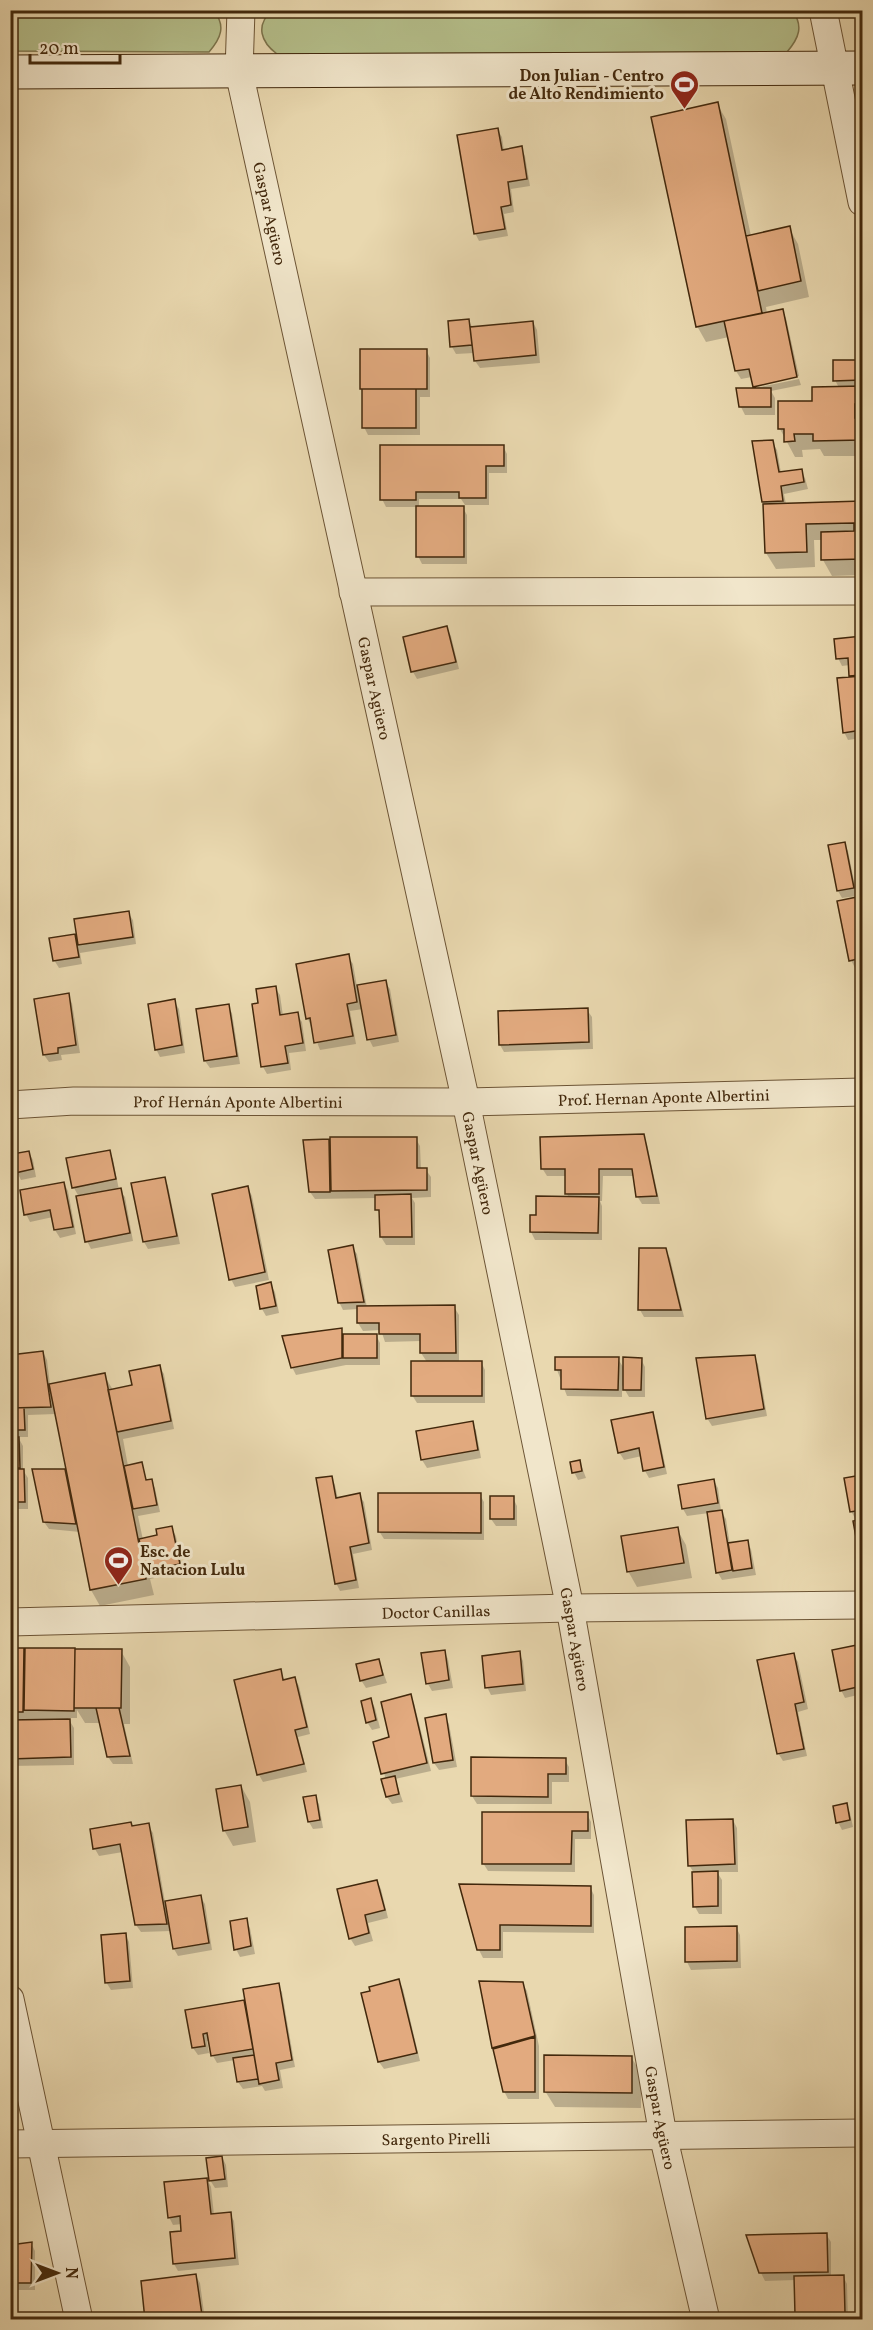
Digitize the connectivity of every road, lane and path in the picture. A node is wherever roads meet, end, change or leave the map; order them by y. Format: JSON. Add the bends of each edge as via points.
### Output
{"nodes":[{"id":1,"x":241,"y":10,"type":"edge"},
{"id":2,"x":823,"y":10,"type":"edge"},
{"id":3,"x":849,"y":68,"type":"edge"},
{"id":4,"x":10,"y":72,"type":"edge"},
{"id":5,"x":239,"y":72,"type":"junction"},
{"id":6,"x":862,"y":202,"type":"edge"},
{"id":7,"x":862,"y":591,"type":"edge"},
{"id":8,"x":352,"y":592,"type":"junction"},
{"id":9,"x":862,"y":1092,"type":"edge"},
{"id":10,"x":466,"y":1102,"type":"junction"},
{"id":11,"x":10,"y":1105,"type":"edge"},
{"id":12,"x":862,"y":1605,"type":"edge"},
{"id":13,"x":570,"y":1608,"type":"junction"},
{"id":14,"x":10,"y":1622,"type":"edge"},
{"id":15,"x":10,"y":1999,"type":"edge"},
{"id":16,"x":862,"y":2133,"type":"edge"},
{"id":17,"x":663,"y":2135,"type":"junction"},
{"id":18,"x":10,"y":2144,"type":"edge"},
{"id":19,"x":41,"y":2144,"type":"junction"},
{"id":20,"x":79,"y":2319,"type":"edge"},
{"id":21,"x":706,"y":2319,"type":"edge"}],
"edges":[{"from":1,"to":5,"type":"street","name":"Gaspar Agüero"},
{"from":2,"to":3,"type":"street"},
{"from":3,"to":5,"type":"street"},
{"from":3,"to":6,"type":"street"},
{"from":4,"to":5,"type":"street"},
{"from":5,"to":8,"type":"street","name":"Gaspar Agüero"},
{"from":7,"to":8,"type":"street"},
{"from":8,"to":10,"type":"street","name":"Gaspar Agüero"},
{"from":9,"to":10,"type":"street","name":"Prof. Hernan Aponte Albertini"},
{"from":10,"to":11,"type":"street","name":"Prof Hernán Aponte Albertini","via":[[74,1101]]},
{"from":10,"to":13,"type":"street","name":"Gaspar Agüero"},
{"from":12,"to":13,"type":"street","name":"Doctor Canillas"},
{"from":13,"to":14,"type":"street","name":"Doctor Canillas"},
{"from":13,"to":17,"type":"street","name":"Gaspar Agüero"},
{"from":15,"to":19,"type":"street"},
{"from":16,"to":17,"type":"street","name":"Sargento Pirelli"},
{"from":17,"to":19,"type":"street","name":"Sargento Pirelli"},
{"from":17,"to":21,"type":"street","name":"Gaspar Agüero"},
{"from":18,"to":19,"type":"street","name":"Sargento Pirelli"},
{"from":19,"to":20,"type":"street"}]}
